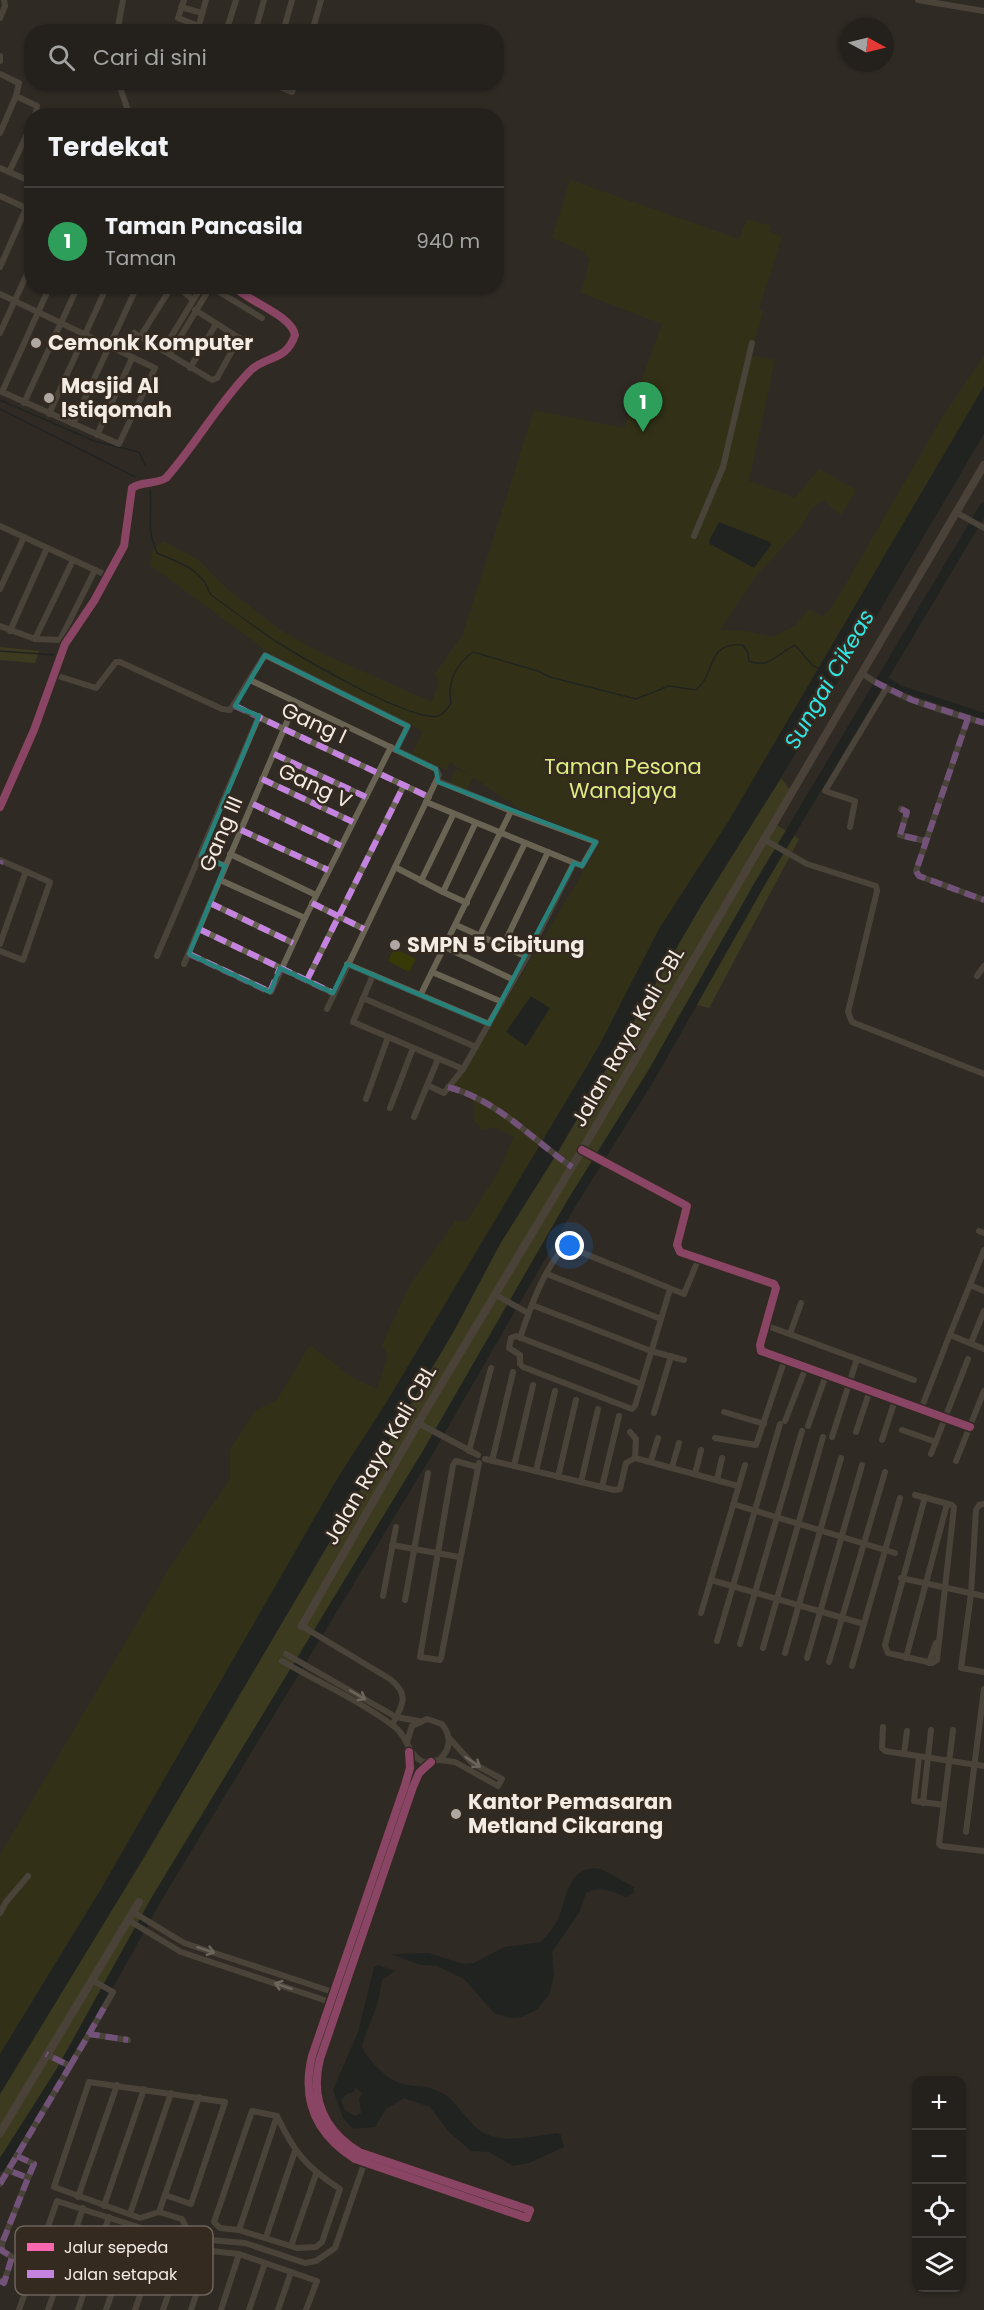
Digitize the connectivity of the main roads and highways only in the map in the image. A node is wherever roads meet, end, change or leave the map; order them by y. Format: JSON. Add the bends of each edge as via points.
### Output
{"nodes":[{"id":1,"x":984,"y":465,"type":"edge"},
{"id":2,"x":302,"y":1626,"type":"road end"},
{"id":3,"x":139,"y":1902,"type":"dead end"},
{"id":4,"x":0,"y":2133,"type":"edge"}],
"edges":[{"from":1,"to":2,"type":"main road","name":"Jalan Raya Kali CBL"},
{"from":3,"to":4,"type":"main road"}]}
